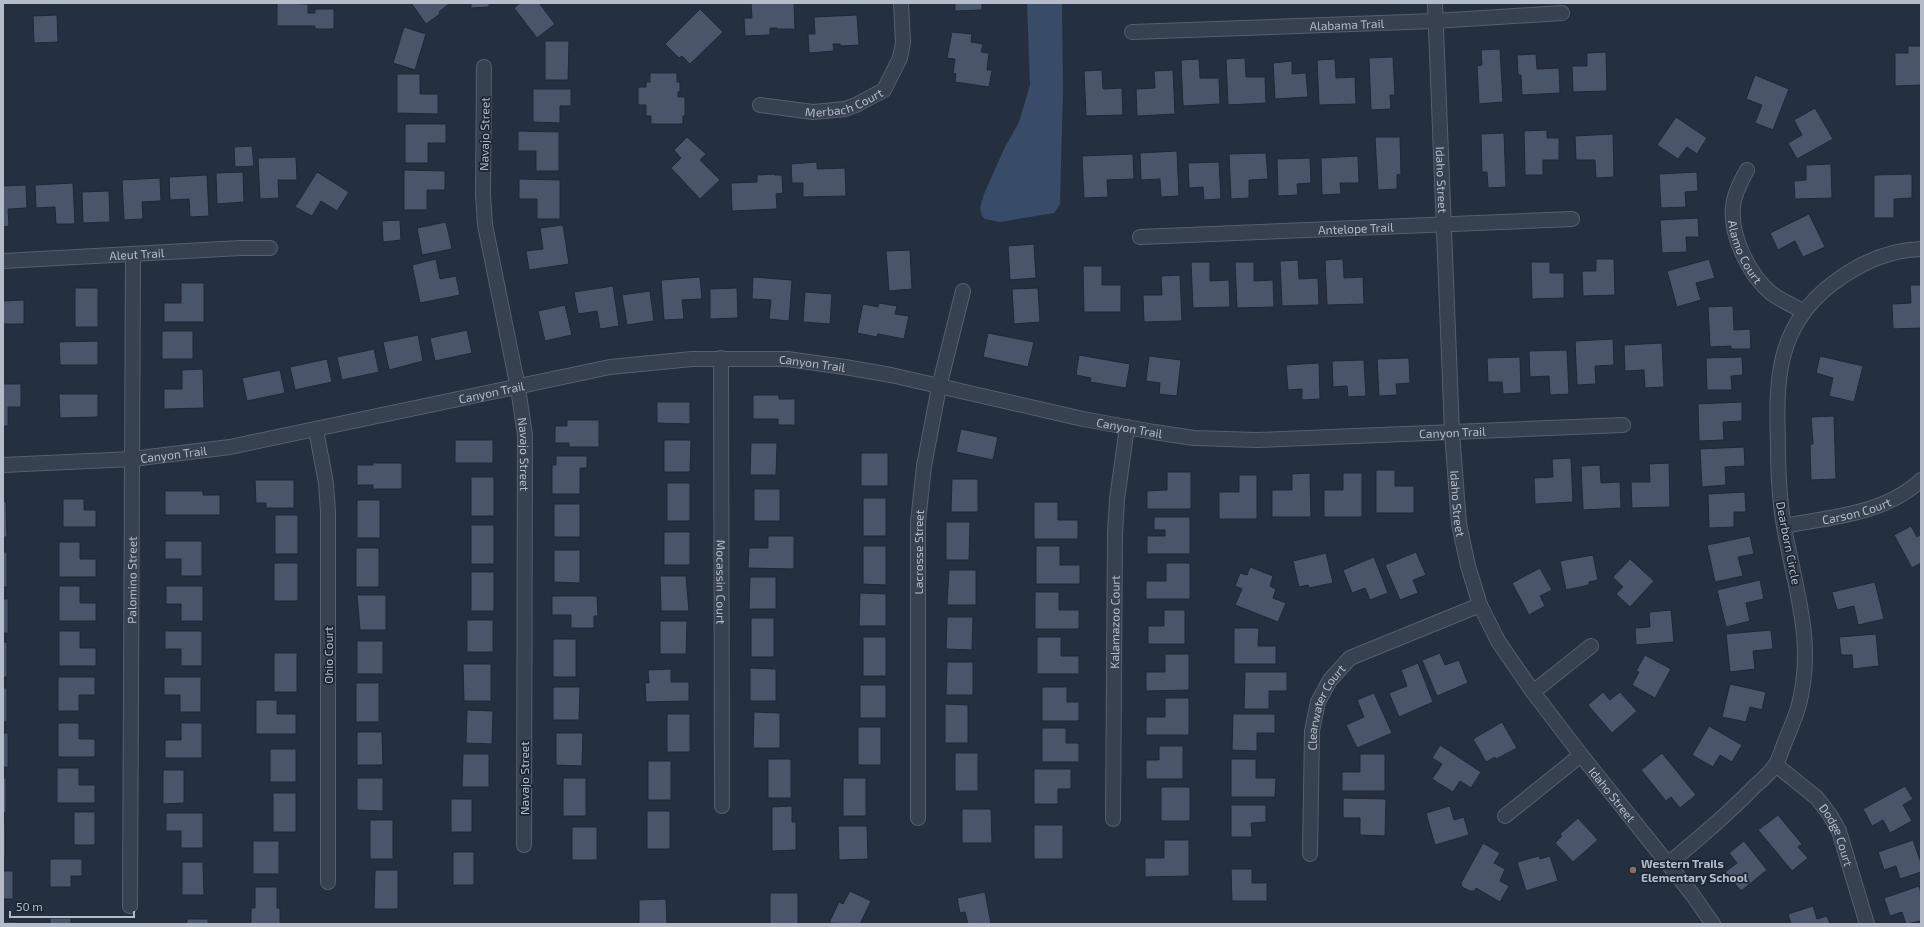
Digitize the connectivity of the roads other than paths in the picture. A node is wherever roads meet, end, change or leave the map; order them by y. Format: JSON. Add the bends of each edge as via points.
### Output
{"nodes":[{"id":1,"x":901,"y":3,"type":"edge"},
{"id":2,"x":1435,"y":3,"type":"edge"},
{"id":3,"x":1562,"y":14,"type":"dead end"},
{"id":4,"x":1435,"y":21,"type":"junction"},
{"id":5,"x":1132,"y":32,"type":"dead end"},
{"id":6,"x":484,"y":68,"type":"dead end"},
{"id":7,"x":760,"y":106,"type":"dead end"},
{"id":8,"x":1748,"y":170,"type":"dead end"},
{"id":9,"x":1572,"y":219,"type":"dead end"},
{"id":10,"x":1444,"y":225,"type":"junction"},
{"id":11,"x":1140,"y":237,"type":"dead end"},
{"id":12,"x":270,"y":248,"type":"dead end"},
{"id":13,"x":1921,"y":248,"type":"edge"},
{"id":14,"x":133,"y":254,"type":"junction"},
{"id":15,"x":3,"y":261,"type":"edge"},
{"id":16,"x":963,"y":291,"type":"dead end"},
{"id":17,"x":1803,"y":312,"type":"junction"},
{"id":18,"x":721,"y":358,"type":"junction"},
{"id":19,"x":939,"y":387,"type":"junction"},
{"id":20,"x":518,"y":388,"type":"junction"},
{"id":21,"x":1623,"y":426,"type":"dead end"},
{"id":22,"x":1128,"y":427,"type":"junction"},
{"id":23,"x":316,"y":430,"type":"junction"},
{"id":24,"x":1452,"y":432,"type":"junction"},
{"id":25,"x":132,"y":459,"type":"junction"},
{"id":26,"x":3,"y":465,"type":"edge"},
{"id":27,"x":1921,"y":480,"type":"edge"},
{"id":28,"x":1784,"y":526,"type":"junction"},
{"id":29,"x":1480,"y":605,"type":"junction"},
{"id":30,"x":1591,"y":646,"type":"dead end"},
{"id":31,"x":1533,"y":692,"type":"junction"},
{"id":32,"x":1581,"y":755,"type":"junction"},
{"id":33,"x":1776,"y":765,"type":"junction"},
{"id":34,"x":722,"y":806,"type":"dead end"},
{"id":35,"x":1505,"y":816,"type":"dead end"},
{"id":36,"x":918,"y":818,"type":"dead end"},
{"id":37,"x":1113,"y":819,"type":"dead end"},
{"id":38,"x":524,"y":845,"type":"dead end"},
{"id":39,"x":1310,"y":854,"type":"dead end"},
{"id":40,"x":1668,"y":864,"type":"junction"},
{"id":41,"x":328,"y":882,"type":"dead end"},
{"id":42,"x":130,"y":906,"type":"dead end"},
{"id":43,"x":1713,"y":924,"type":"edge"},
{"id":44,"x":1867,"y":924,"type":"edge"}],
"edges":[{"from":1,"to":7,"type":"street","name":"Merbach Court","via":[[903,42],[900,58],[884,90],[856,106],[845,109],[814,112]]},
{"from":2,"to":4,"type":"street","name":"Idaho Street"},
{"from":3,"to":4,"type":"street","name":"Alabama Trail"},
{"from":4,"to":5,"type":"street","name":"Alabama Trail"},
{"from":4,"to":10,"type":"street","name":"Idaho Street"},
{"from":6,"to":20,"type":"street","name":"Navajo Street","via":[[485,225]]},
{"from":8,"to":17,"type":"street","name":"Alamo Court","via":[[1736,191],[1733,207],[1734,226],[1740,246],[1746,261],[1771,293]]},
{"from":9,"to":10,"type":"street","name":"Antelope Trail"},
{"from":10,"to":11,"type":"street","name":"Antelope Trail"},
{"from":10,"to":24,"type":"street","name":"Idaho Street"},
{"from":12,"to":14,"type":"street","name":"Aleut Trail"},
{"from":13,"to":17,"type":"street","name":"Dearborn Circle","via":[[1880,256],[1848,272],[1820,293]]},
{"from":14,"to":15,"type":"street","name":"Aleut Trail"},
{"from":14,"to":25,"type":"street","name":"Palomino Street"},
{"from":16,"to":19,"type":"street","name":"Lacrosse Street"},
{"from":17,"to":28,"type":"street","name":"Dearborn Circle","via":[[1786,344],[1780,364],[1776,400],[1778,466]]},
{"from":18,"to":19,"type":"street","name":"Canyon Trail","via":[[816,362],[891,375]]},
{"from":18,"to":20,"type":"street","name":"Canyon Trail","via":[[633,364]]},
{"from":18,"to":34,"type":"street","name":"Mocassin Court"},
{"from":19,"to":22,"type":"street","name":"Canyon Trail"},
{"from":19,"to":36,"type":"street","name":"Lacrosse Street","via":[[924,466],[918,522]]},
{"from":20,"to":23,"type":"street","name":"Canyon Trail"},
{"from":20,"to":38,"type":"street","name":"Navajo Street","via":[[525,435]]},
{"from":21,"to":24,"type":"street","name":"Canyon Trail"},
{"from":22,"to":24,"type":"street","name":"Canyon Trail","via":[[1194,438],[1257,440]]},
{"from":22,"to":37,"type":"street","name":"Kalamazoo Court","via":[[1114,534]]},
{"from":23,"to":25,"type":"street","name":"Canyon Trail","via":[[230,447]]},
{"from":23,"to":41,"type":"street","name":"Ohio Court","via":[[326,483],[328,512]]},
{"from":24,"to":29,"type":"street","name":"Idaho Street","via":[[1459,524]]},
{"from":25,"to":26,"type":"street","name":"Canyon Trail"},
{"from":25,"to":42,"type":"street","name":"Palomino Street"},
{"from":27,"to":28,"type":"street","name":"Carson Court","via":[[1911,490],[1888,503],[1868,510]]},
{"from":28,"to":33,"type":"street","name":"Dearborn Circle","via":[[1803,614],[1806,649],[1805,675],[1798,708]]},
{"from":29,"to":31,"type":"street","name":"Idaho Street","via":[[1498,641]]},
{"from":29,"to":39,"type":"street","name":"Clearwater Court","via":[[1350,658],[1330,680],[1318,702],[1312,731]]},
{"from":30,"to":31,"type":"street"},
{"from":31,"to":32,"type":"street","name":"Idaho Street"},
{"from":32,"to":35,"type":"street"},
{"from":32,"to":40,"type":"street","name":"Idaho Street"},
{"from":33,"to":40,"type":"street","name":"Dearborn Circle","via":[[1722,820]]},
{"from":33,"to":44,"type":"street","name":"Dodge Court","via":[[1817,798],[1830,815],[1839,831]]},
{"from":40,"to":43,"type":"street","name":"Idaho Street"}]}
